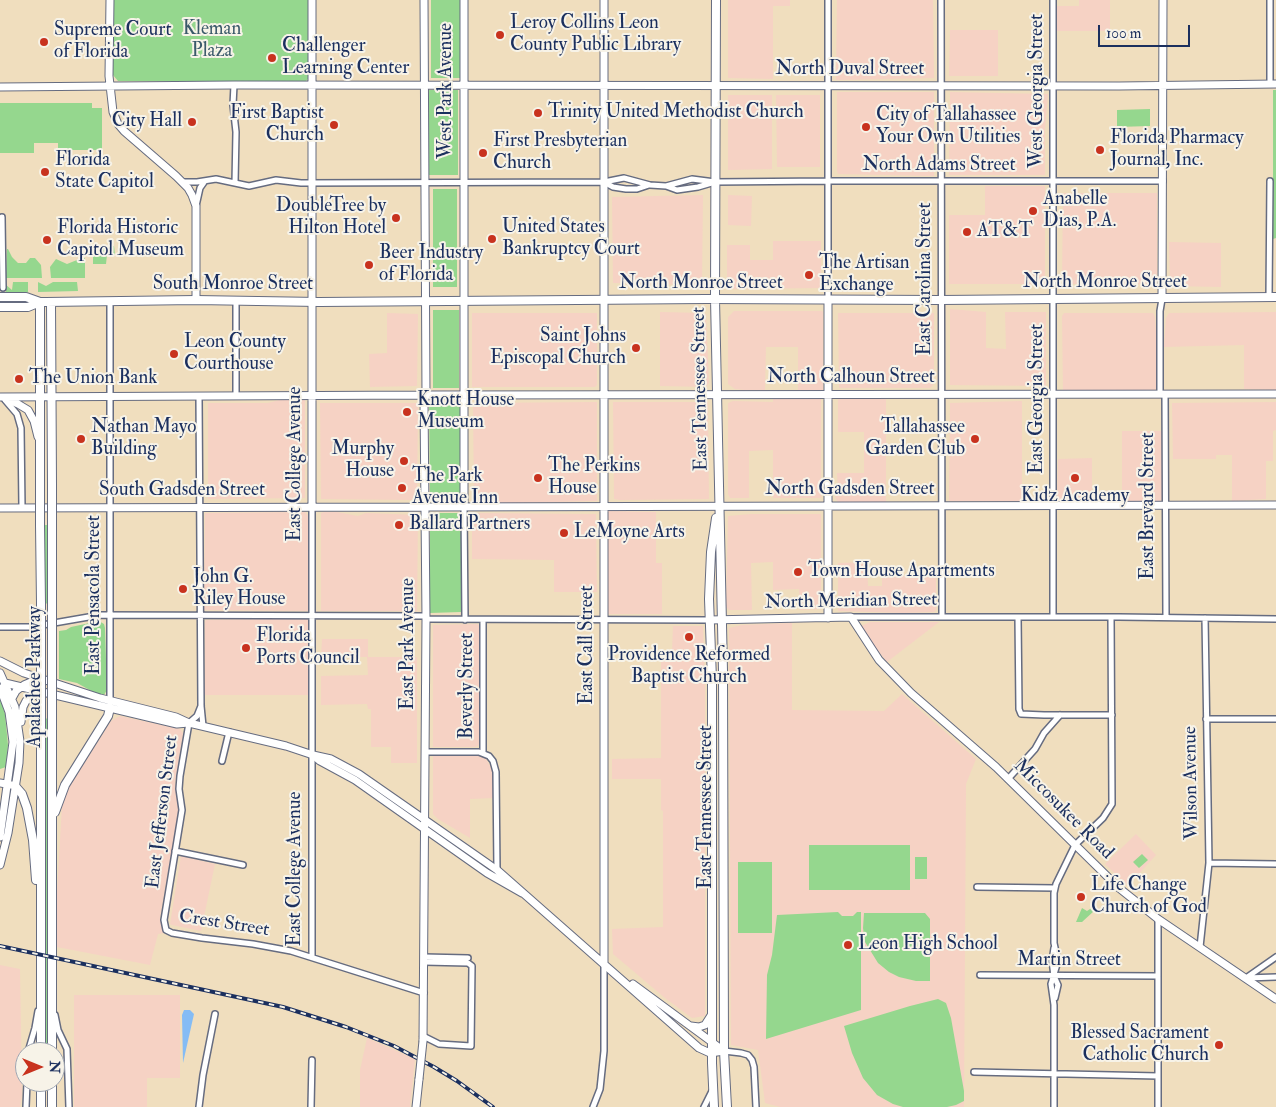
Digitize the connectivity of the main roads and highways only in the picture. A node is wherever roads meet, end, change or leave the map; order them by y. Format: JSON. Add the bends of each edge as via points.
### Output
{"nodes":[{"id":1,"x":716,"y":0,"type":"edge"},
{"id":2,"x":0,"y":297,"type":"edge"},
{"id":3,"x":1274,"y":298,"type":"edge"},
{"id":4,"x":715,"y":299,"type":"junction"},
{"id":5,"x":425,"y":301,"type":"joint"},
{"id":6,"x":40,"y":302,"type":"junction"},
{"id":7,"x":51,"y":302,"type":"junction"},
{"id":8,"x":0,"y":307,"type":"edge"},
{"id":9,"x":719,"y":506,"type":"junction"},
{"id":10,"x":110,"y":705,"type":"road end"},
{"id":11,"x":712,"y":717,"type":"junction"},
{"id":12,"x":723,"y":718,"type":"junction"},
{"id":13,"x":12,"y":785,"type":"road end"},
{"id":14,"x":52,"y":839,"type":"junction"},
{"id":15,"x":712,"y":846,"type":"junction"},
{"id":16,"x":723,"y":846,"type":"junction"},
{"id":17,"x":41,"y":932,"type":"junction"},
{"id":18,"x":41,"y":1042,"type":"edge"},
{"id":19,"x":52,"y":1042,"type":"edge"},
{"id":20,"x":41,"y":1092,"type":"edge"},
{"id":21,"x":52,"y":1092,"type":"edge"},
{"id":22,"x":41,"y":1107,"type":"edge"},
{"id":23,"x":52,"y":1107,"type":"edge"},
{"id":24,"x":714,"y":1107,"type":"edge"},
{"id":25,"x":727,"y":1107,"type":"edge"}],
"edges":[{"from":1,"to":4,"type":"main road","name":"East Tennessee Street"},
{"from":2,"to":6,"type":"main road","name":"South Monroe Street","via":[[26,297]]},
{"from":3,"to":4,"type":"main road","name":"North Monroe Street"},
{"from":4,"to":5,"type":"main road","name":"North Monroe Street"},
{"from":4,"to":9,"type":"main road","name":"East Tennessee Street"},
{"from":5,"to":7,"type":"main road","name":"South Monroe Street"},
{"from":6,"to":7,"type":"main road","name":"South Monroe Street"},
{"from":6,"to":8,"type":"main road","name":"South Monroe Street","via":[[28,308]]},
{"from":6,"to":17,"type":"main road","name":"Apalachee Parkway","bridge":true},
{"from":7,"to":14,"type":"main road","name":"Apalachee Parkway","bridge":true},
{"from":9,"to":11,"type":"main road","name":"East Tennessee Street","via":[[711,552]]},
{"from":9,"to":12,"type":"main road","name":"East Tennessee Street"},
{"from":10,"to":14,"type":"main road","via":[[108,716],[62,789]]},
{"from":11,"to":12,"type":"main road"},
{"from":11,"to":15,"type":"main road","name":"East Tennessee Street"},
{"from":12,"to":16,"type":"main road","name":"East Tennessee Street"},
{"from":13,"to":17,"type":"main road","via":[[24,797],[29,818]]},
{"from":14,"to":19,"type":"main road","name":"Apalachee Parkway"},
{"from":15,"to":16,"type":"main road"},
{"from":15,"to":24,"type":"main road","name":"East Tennessee Street"},
{"from":16,"to":25,"type":"main road","name":"East Tennessee Street"},
{"from":17,"to":18,"type":"main road","name":"Apalachee Parkway"},
{"from":20,"to":22,"type":"main road"},
{"from":21,"to":23,"type":"main road"}]}
